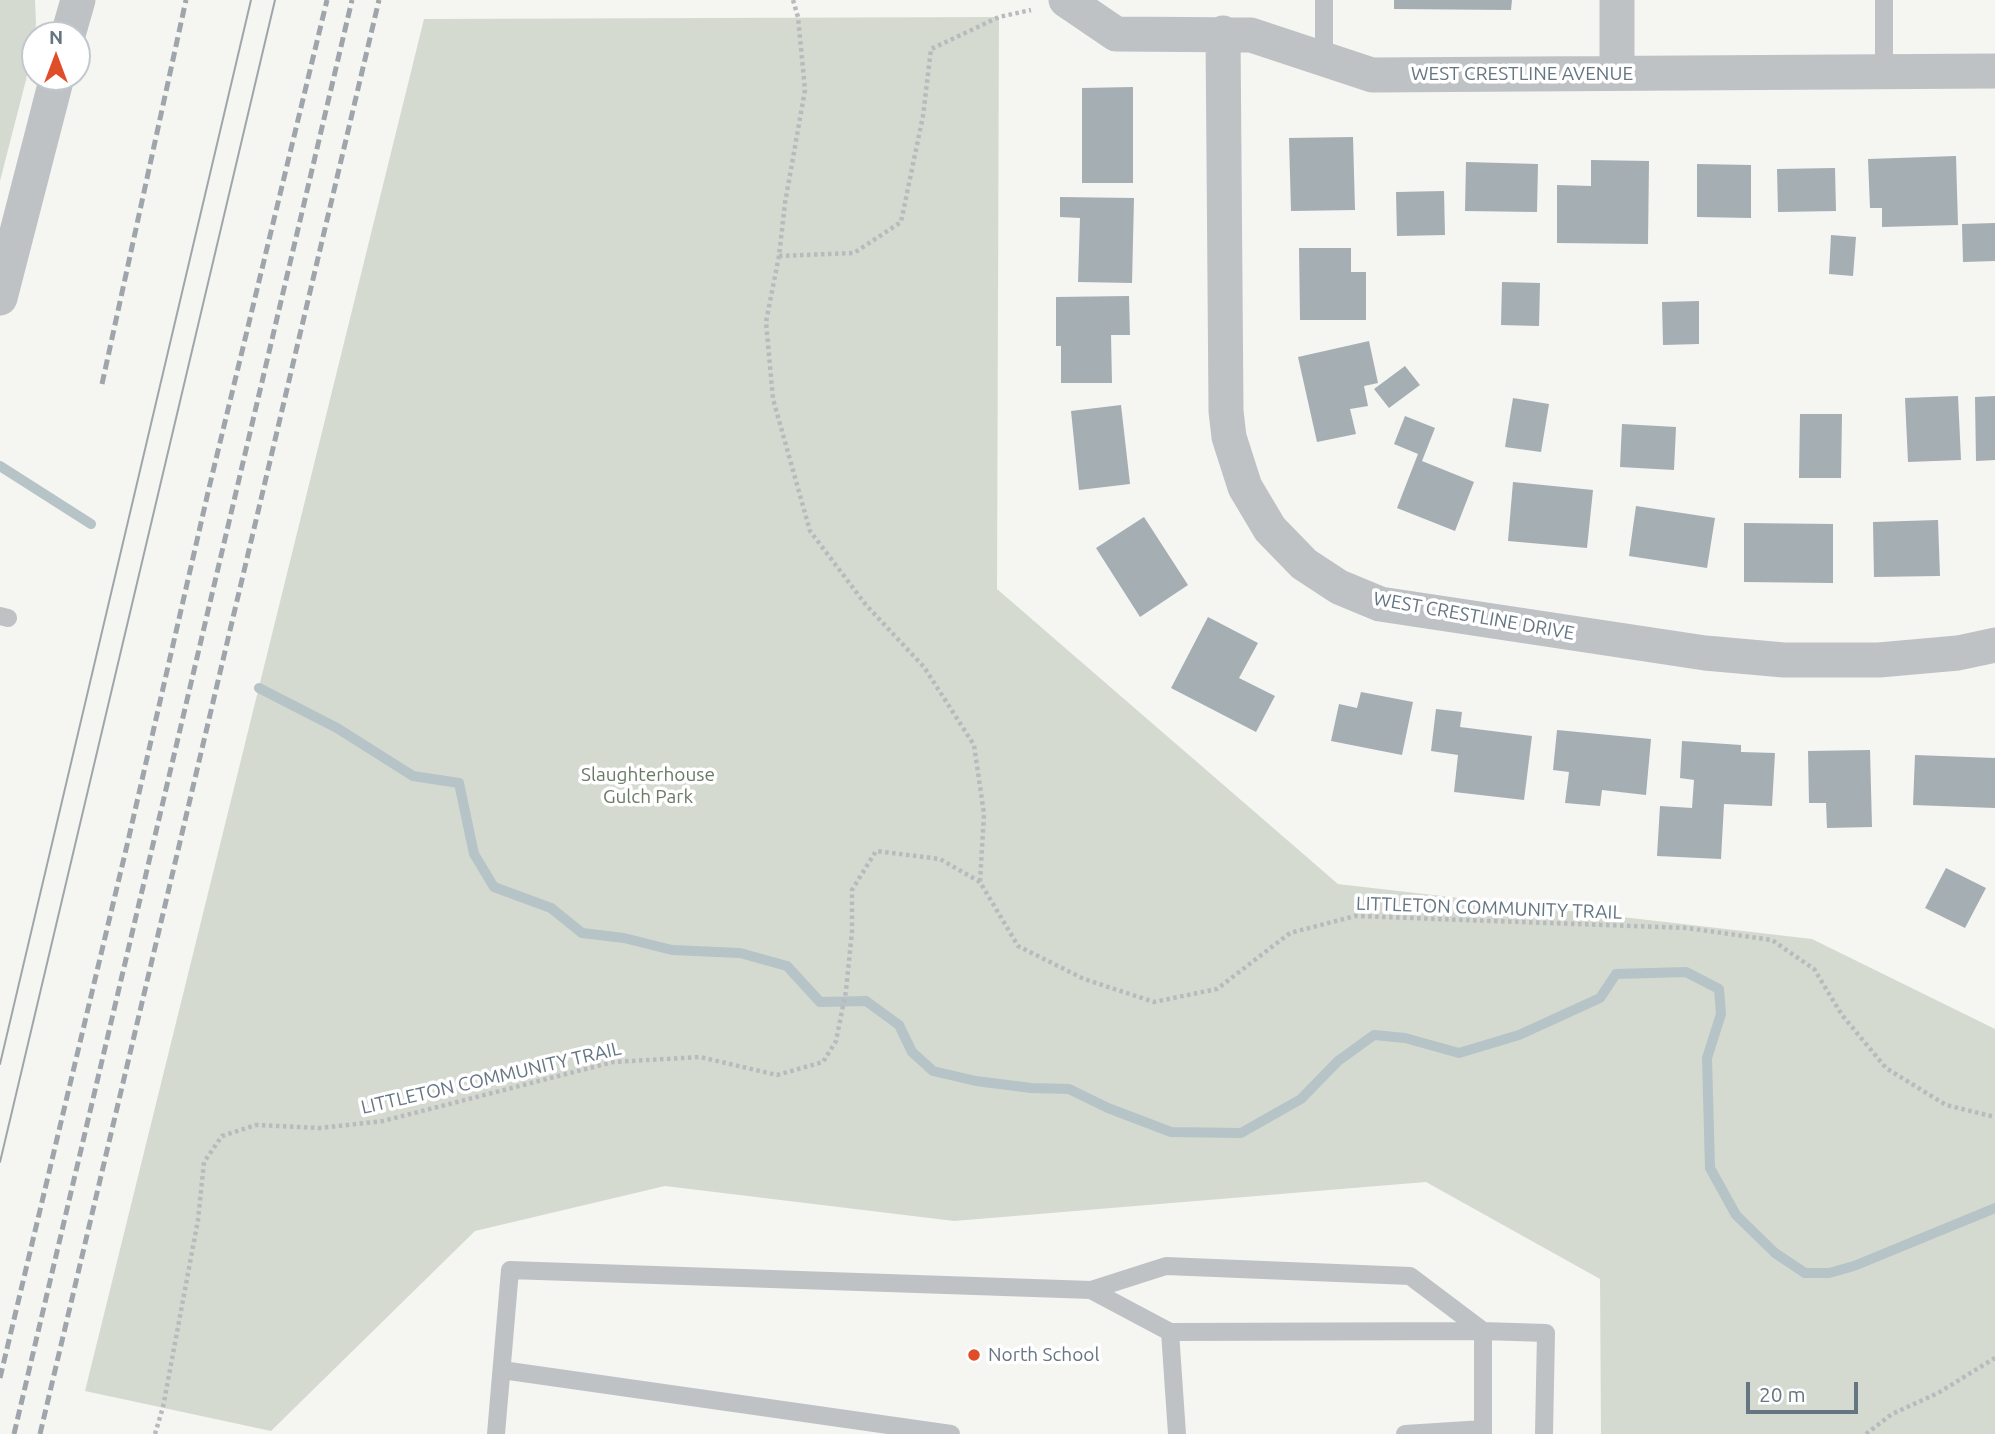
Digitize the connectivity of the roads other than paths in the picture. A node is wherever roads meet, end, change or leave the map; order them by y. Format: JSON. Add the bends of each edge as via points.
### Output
{"nodes":[{"id":1,"x":78,"y":0,"type":"edge"},
{"id":2,"x":1324,"y":0,"type":"edge"},
{"id":3,"x":1617,"y":0,"type":"edge"},
{"id":4,"x":1884,"y":0,"type":"edge"},
{"id":5,"x":1066,"y":1,"type":"edge"},
{"id":6,"x":72,"y":21,"type":"edge"},
{"id":7,"x":1223,"y":33,"type":"junction"},
{"id":8,"x":1324,"y":59,"type":"junction"},
{"id":9,"x":1995,"y":71,"type":"edge"},
{"id":10,"x":1884,"y":72,"type":"junction"},
{"id":11,"x":1617,"y":73,"type":"junction"},
{"id":12,"x":53,"y":91,"type":"edge"},
{"id":13,"x":0,"y":298,"type":"edge"},
{"id":14,"x":1995,"y":646,"type":"edge"},
{"id":15,"x":1091,"y":1290,"type":"junction"},
{"id":16,"x":1483,"y":1331,"type":"junction"},
{"id":17,"x":1170,"y":1332,"type":"junction"},
{"id":18,"x":502,"y":1370,"type":"junction"},
{"id":19,"x":1483,"y":1431,"type":"edge"},
{"id":20,"x":496,"y":1434,"type":"edge"},
{"id":21,"x":951,"y":1434,"type":"edge"},
{"id":22,"x":1177,"y":1434,"type":"edge"},
{"id":23,"x":1405,"y":1434,"type":"edge"},
{"id":24,"x":1544,"y":1434,"type":"edge"}],
"edges":[{"from":1,"to":6,"type":"street"},
{"from":2,"to":8,"type":"lane"},
{"from":3,"to":11,"type":"street"},
{"from":4,"to":10,"type":"lane"},
{"from":5,"to":7,"type":"street","name":"WEST CRESTLINE AVENUE","via":[[1116,34]]},
{"from":7,"to":8,"type":"street","name":"WEST CRESTLINE AVENUE","via":[[1251,35]]},
{"from":7,"to":14,"type":"street","name":"WEST CRESTLINE DRIVE","via":[[1229,437],[1245,487],[1270,529],[1304,564],[1339,587],[1380,604],[1705,653],[1784,660],[1879,660]]},
{"from":8,"to":11,"type":"street","name":"WEST CRESTLINE AVENUE","via":[[1372,75]]},
{"from":9,"to":10,"type":"street","name":"WEST CRESTLINE AVENUE"},
{"from":10,"to":11,"type":"street","name":"WEST CRESTLINE AVENUE"},
{"from":12,"to":13,"type":"street"},
{"from":15,"to":16,"type":"lane","via":[[1166,1266],[1410,1276]]},
{"from":15,"to":17,"type":"lane"},
{"from":15,"to":18,"type":"lane","via":[[510,1270]]},
{"from":16,"to":17,"type":"lane"},
{"from":16,"to":19,"type":"lane"},
{"from":16,"to":24,"type":"lane","via":[[1546,1334]]},
{"from":17,"to":22,"type":"lane"},
{"from":18,"to":20,"type":"lane"},
{"from":18,"to":21,"type":"lane"},
{"from":19,"to":23,"type":"lane"}]}
